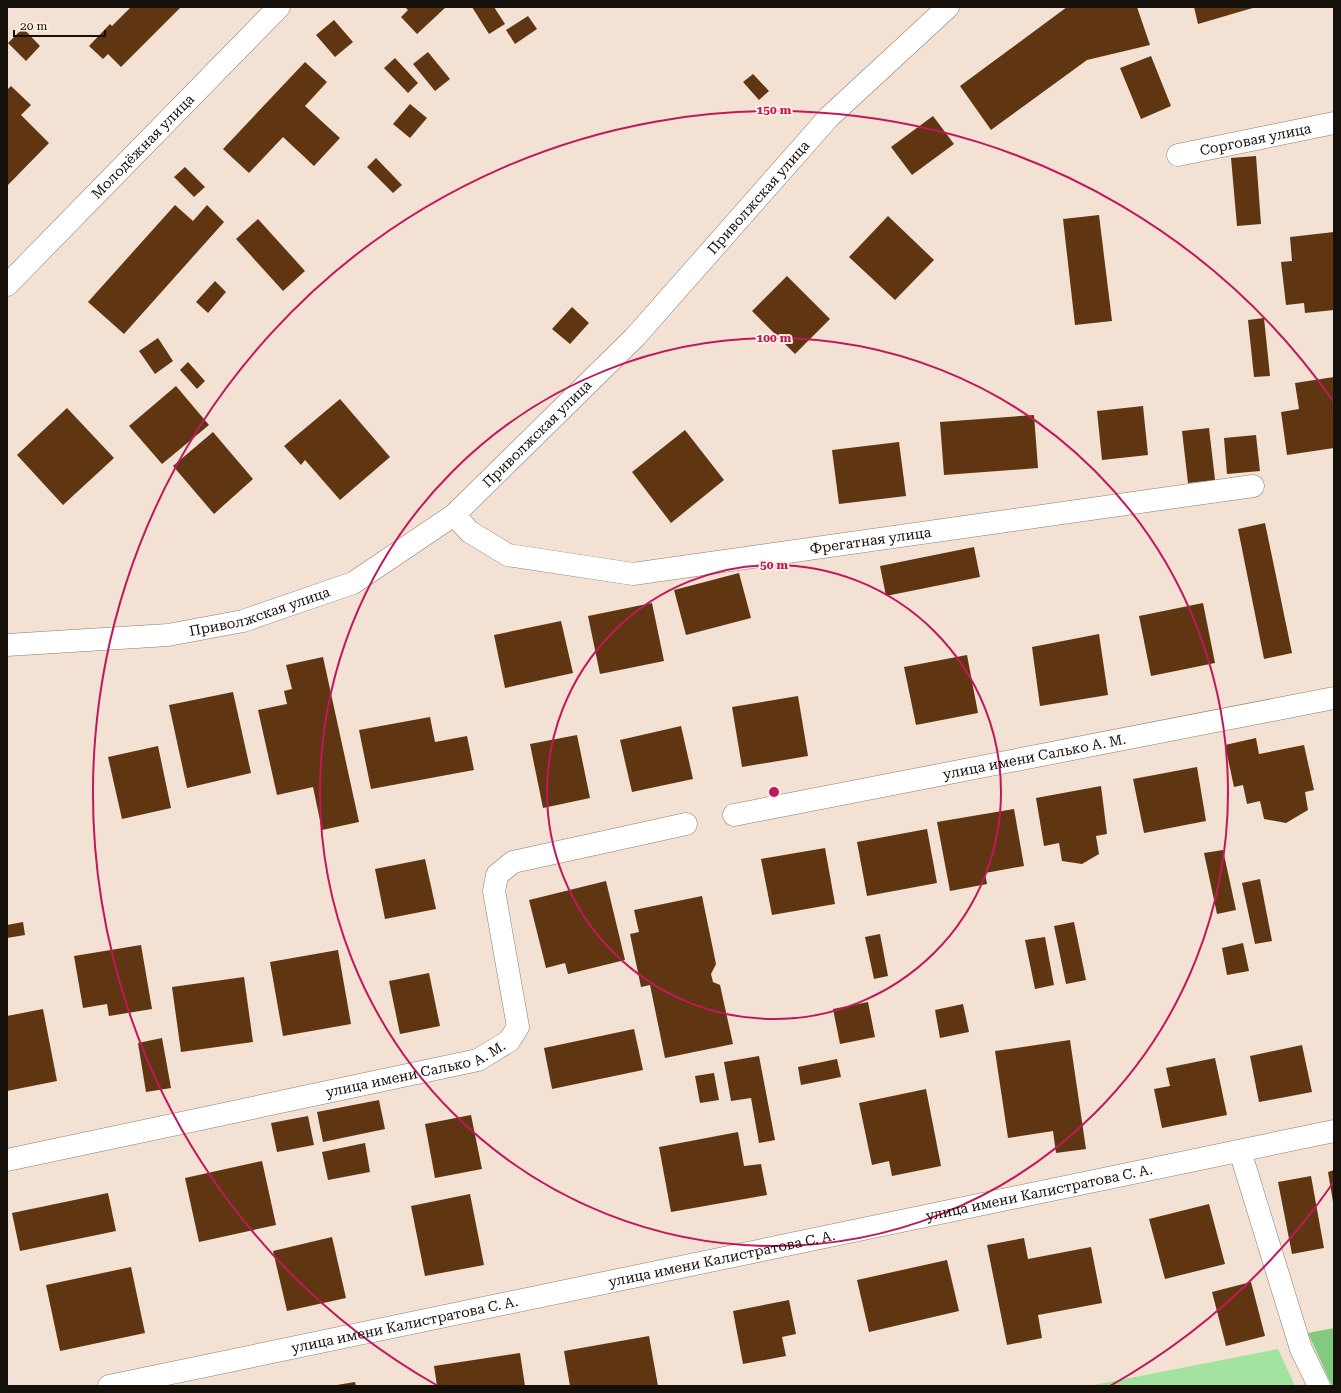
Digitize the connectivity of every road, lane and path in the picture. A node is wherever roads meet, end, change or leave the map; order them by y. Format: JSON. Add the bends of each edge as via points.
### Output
{"nodes":[{"id":1,"x":279,"y":7,"type":"edge"},
{"id":2,"x":948,"y":7,"type":"edge"},
{"id":3,"x":1334,"y":123,"type":"edge"},
{"id":4,"x":1178,"y":155,"type":"dead end"},
{"id":5,"x":7,"y":285,"type":"edge"},
{"id":6,"x":1253,"y":486,"type":"dead end"},
{"id":7,"x":454,"y":515,"type":"junction"},
{"id":8,"x":7,"y":645,"type":"edge"},
{"id":9,"x":1334,"y":698,"type":"edge"},
{"id":10,"x":734,"y":815,"type":"dead end"},
{"id":11,"x":686,"y":824,"type":"dead end"},
{"id":12,"x":1334,"y":1131,"type":"edge"},
{"id":13,"x":1240,"y":1151,"type":"junction"},
{"id":14,"x":7,"y":1160,"type":"edge"},
{"id":15,"x":109,"y":1386,"type":"edge"},
{"id":16,"x":1319,"y":1386,"type":"edge"}],
"edges":[{"from":1,"to":5,"type":"street","name":"Молодёжная улица"},
{"from":2,"to":7,"type":"street","name":"Приволжская улица","via":[[829,117],[635,337]]},
{"from":3,"to":4,"type":"street","name":"Сорговая улица"},
{"from":6,"to":7,"type":"street","name":"Фрегатная улица","via":[[632,574],[508,555],[470,532]]},
{"from":7,"to":8,"type":"street","name":"Приволжская улица","via":[[354,583],[243,621],[168,635]]},
{"from":9,"to":10,"type":"street","name":"улица имени Салько А. М."},
{"from":11,"to":14,"type":"street","name":"улица имени Салько А. М.","via":[[513,862],[497,875],[494,891],[518,1027],[509,1041],[478,1060]]},
{"from":12,"to":13,"type":"street","name":"улица имени Калистратова С. А."},
{"from":13,"to":15,"type":"street","name":"улица имени Калистратова С. А."},
{"from":13,"to":16,"type":"street","via":[[1301,1349]]}]}
